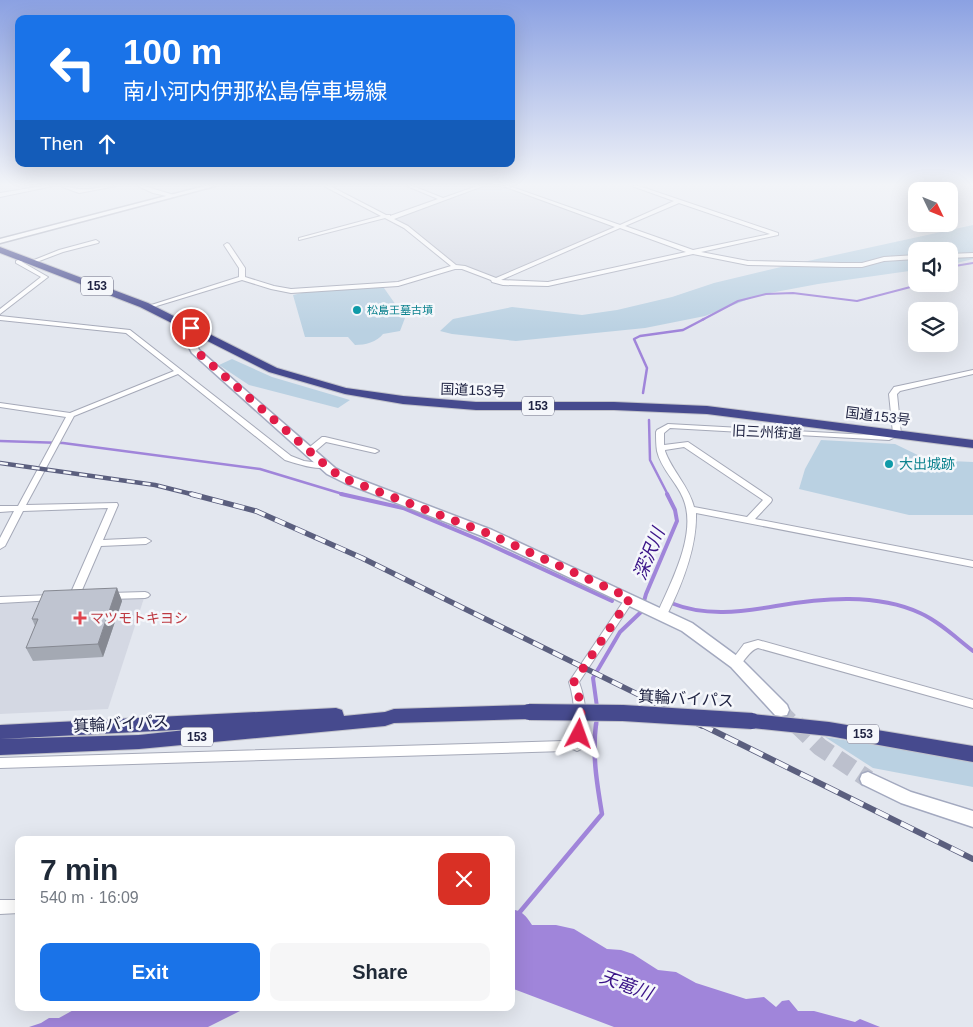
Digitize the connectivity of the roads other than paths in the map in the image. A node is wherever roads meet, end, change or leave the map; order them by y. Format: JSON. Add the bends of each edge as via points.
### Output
{"nodes":[{"id":1,"x":23,"y":234,"type":"edge"},
{"id":2,"x":321,"y":234,"type":"edge"},
{"id":3,"x":415,"y":234,"type":"edge"},
{"id":4,"x":599,"y":234,"type":"edge"},
{"id":5,"x":640,"y":234,"type":"edge"},
{"id":6,"x":776,"y":234,"type":"edge"},
{"id":7,"x":301,"y":239,"type":"dead end"},
{"id":8,"x":0,"y":240,"type":"edge"},
{"id":9,"x":96,"y":242,"type":"dead end"},
{"id":10,"x":227,"y":245,"type":"dead end"},
{"id":11,"x":0,"y":250,"type":"edge"},
{"id":12,"x":692,"y":252,"type":"junction"},
{"id":13,"x":973,"y":254,"type":"edge"},
{"id":14,"x":958,"y":255,"type":"edge"},
{"id":15,"x":908,"y":258,"type":"edge"},
{"id":16,"x":28,"y":261,"type":"junction"},
{"id":17,"x":456,"y":267,"type":"junction"},
{"id":18,"x":242,"y":278,"type":"junction"},
{"id":19,"x":494,"y":281,"type":"junction"},
{"id":20,"x":148,"y":307,"type":"junction"},
{"id":21,"x":0,"y":312,"type":"edge"},
{"id":22,"x":0,"y":318,"type":"edge"},
{"id":23,"x":191,"y":328,"type":"junction"},
{"id":24,"x":178,"y":372,"type":"junction"},
{"id":25,"x":973,"y":372,"type":"edge"},
{"id":26,"x":0,"y":405,"type":"edge"},
{"id":27,"x":71,"y":415,"type":"junction"},
{"id":28,"x":897,"y":434,"type":"junction"},
{"id":29,"x":973,"y":444,"type":"edge"},
{"id":30,"x":375,"y":451,"type":"dead end"},
{"id":31,"x":661,"y":451,"type":"junction"},
{"id":32,"x":309,"y":452,"type":"junction"},
{"id":33,"x":325,"y":466,"type":"junction"},
{"id":34,"x":0,"y":509,"type":"edge"},
{"id":35,"x":19,"y":509,"type":"junction"},
{"id":36,"x":691,"y":509,"type":"junction"},
{"id":37,"x":749,"y":520,"type":"junction"},
{"id":38,"x":146,"y":541,"type":"dead end"},
{"id":39,"x":98,"y":543,"type":"junction"},
{"id":40,"x":0,"y":546,"type":"edge"},
{"id":41,"x":973,"y":564,"type":"edge"},
{"id":42,"x":145,"y":594,"type":"dead end"},
{"id":43,"x":100,"y":596,"type":"edge"},
{"id":44,"x":0,"y":600,"type":"edge"},
{"id":45,"x":633,"y":600,"type":"junction"},
{"id":46,"x":660,"y":612,"type":"junction"},
{"id":47,"x":736,"y":663,"type":"junction"},
{"id":48,"x":973,"y":704,"type":"edge"},
{"id":49,"x":781,"y":710,"type":"tunnel mouth"},
{"id":50,"x":394,"y":716,"type":"junction"},
{"id":51,"x":0,"y":732,"type":"edge"},
{"id":52,"x":0,"y":747,"type":"edge"},
{"id":53,"x":973,"y":754,"type":"edge"},
{"id":54,"x":0,"y":763,"type":"edge"},
{"id":55,"x":868,"y":779,"type":"tunnel mouth"},
{"id":56,"x":973,"y":819,"type":"edge"},
{"id":57,"x":15,"y":906,"type":"edge"},
{"id":58,"x":0,"y":907,"type":"edge"}],
"edges":[{"from":1,"to":8,"type":"street"},
{"from":2,"to":7,"type":"street"},
{"from":3,"to":17,"type":"street"},
{"from":4,"to":19,"type":"street"},
{"from":5,"to":12,"type":"street"},
{"from":6,"to":12,"type":"street"},
{"from":9,"to":16,"type":"street"},
{"from":10,"to":18,"type":"street","via":[[242,268]]},
{"from":11,"to":16,"type":"highway","name":"国道153号","number":"153"},
{"from":12,"to":15,"type":"street","via":[[748,263],[781,265],[862,264]]},
{"from":12,"to":19,"type":"street","via":[[548,284]]},
{"from":13,"to":14,"type":"street"},
{"from":16,"to":20,"type":"highway","name":"国道153号","number":"153"},
{"from":16,"to":21,"type":"street","via":[[18,262],[44,277]]},
{"from":17,"to":18,"type":"street","via":[[398,284],[291,290]]},
{"from":17,"to":19,"type":"street"},
{"from":18,"to":20,"type":"street"},
{"from":20,"to":23,"type":"highway","name":"国道153号","number":"153"},
{"from":22,"to":24,"type":"street","via":[[128,332]]},
{"from":23,"to":28,"type":"highway","name":"国道153号","number":"153","via":[[273,370],[320,385],[372,396],[476,406],[707,410]]},
{"from":23,"to":32,"type":"main road","via":[[188,334],[195,350]]},
{"from":24,"to":27,"type":"street"},
{"from":24,"to":33,"type":"street","via":[[288,458]]},
{"from":25,"to":28,"type":"street","via":[[897,388],[893,394]]},
{"from":26,"to":27,"type":"street"},
{"from":27,"to":35,"type":"street"},
{"from":28,"to":29,"type":"highway","name":"国道153号","number":"153"},
{"from":28,"to":31,"type":"street","name":"旧三州街道","via":[[889,438],[668,426],[660,432]]},
{"from":30,"to":32,"type":"street","via":[[325,439]]},
{"from":31,"to":36,"type":"street"},
{"from":31,"to":37,"type":"street","via":[[685,444],[768,500]]},
{"from":32,"to":33,"type":"main road"},
{"from":33,"to":45,"type":"main road","via":[[348,480],[487,533]]},
{"from":34,"to":35,"type":"street"},
{"from":35,"to":39,"type":"street","via":[[114,505]]},
{"from":35,"to":40,"type":"street"},
{"from":36,"to":37,"type":"street"},
{"from":36,"to":46,"type":"street","via":[[692,530],[680,571]]},
{"from":37,"to":41,"type":"street"},
{"from":38,"to":39,"type":"street"},
{"from":39,"to":44,"type":"street","via":[[78,597]]},
{"from":42,"to":43,"type":"street"},
{"from":45,"to":46,"type":"main road"},
{"from":45,"to":54,"type":"street","via":[[574,682],[580,696],[582,721],[571,746]]},
{"from":46,"to":47,"type":"main road","via":[[687,626]]},
{"from":47,"to":48,"type":"street","via":[[748,647],[758,644]]},
{"from":47,"to":49,"type":"main road"},
{"from":50,"to":51,"type":"highway","name":"箕輪バイパス","number":"153","via":[[384,713]]},
{"from":50,"to":52,"type":"highway","name":"箕輪バイパス","number":"153","via":[[385,720],[139,742]]},
{"from":50,"to":53,"type":"highway","name":"箕輪バイパス","number":"153","bridge":true,"via":[[623,713],[752,721],[829,729]]},
{"from":55,"to":56,"type":"main road","via":[[907,798]]},
{"from":57,"to":58,"type":"street"}]}
